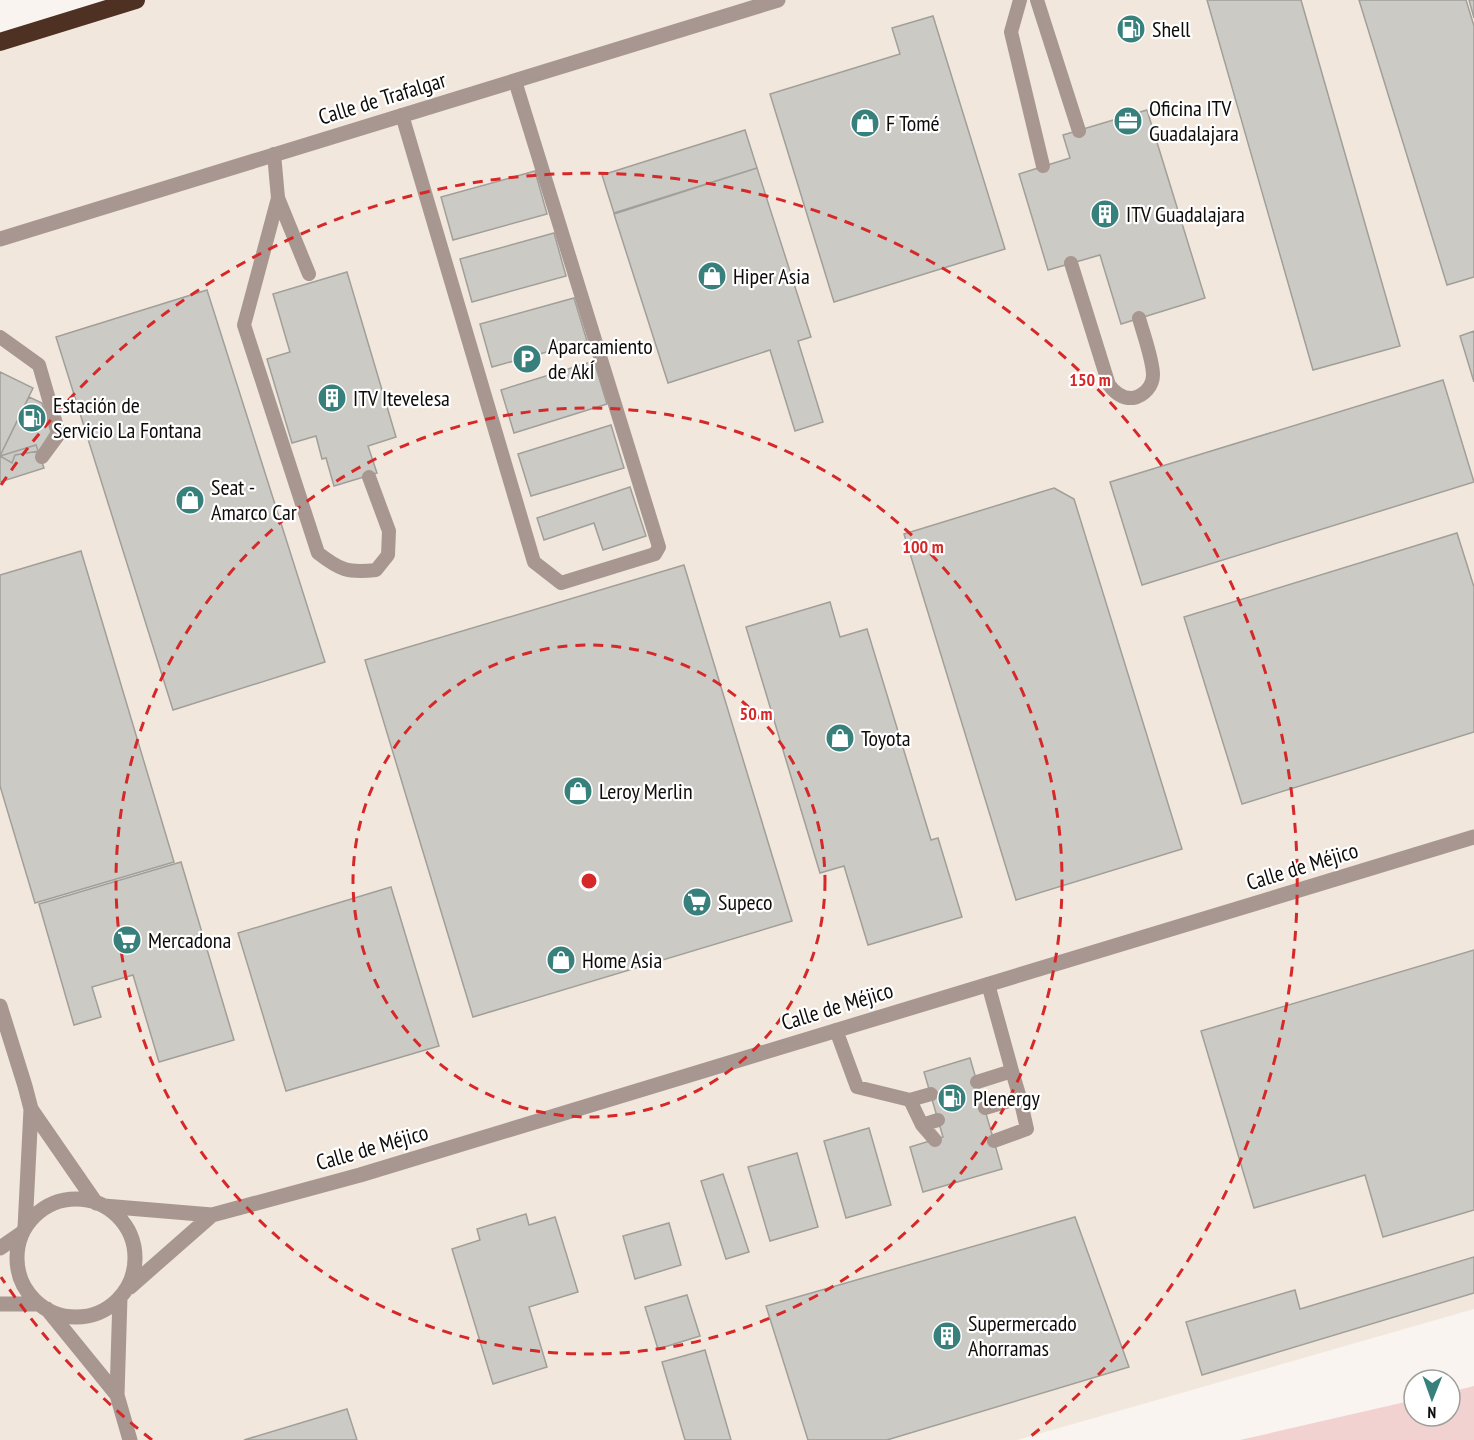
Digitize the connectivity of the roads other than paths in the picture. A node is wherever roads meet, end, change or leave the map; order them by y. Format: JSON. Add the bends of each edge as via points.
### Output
{"nodes":[{"id":1,"x":136,"y":0,"type":"edge"},
{"id":2,"x":146,"y":0,"type":"edge"},
{"id":3,"x":778,"y":0,"type":"edge"},
{"id":4,"x":1020,"y":0,"type":"edge"},
{"id":5,"x":1037,"y":0,"type":"edge"},
{"id":6,"x":116,"y":6,"type":"junction"},
{"id":7,"x":0,"y":42,"type":"edge"},
{"id":8,"x":515,"y":81,"type":"junction"},
{"id":9,"x":402,"y":115,"type":"junction"},
{"id":10,"x":1079,"y":130,"type":"dead end"},
{"id":11,"x":274,"y":154,"type":"junction"},
{"id":12,"x":1043,"y":166,"type":"dead end"},
{"id":13,"x":278,"y":198,"type":"junction"},
{"id":14,"x":0,"y":239,"type":"edge"},
{"id":15,"x":1071,"y":263,"type":"dead end"},
{"id":16,"x":309,"y":274,"type":"dead end"},
{"id":17,"x":1139,"y":318,"type":"dead end"},
{"id":18,"x":0,"y":337,"type":"edge"},
{"id":19,"x":42,"y":457,"type":"dead end"},
{"id":20,"x":369,"y":477,"type":"dead end"},
{"id":21,"x":1474,"y":837,"type":"edge"},
{"id":22,"x":988,"y":984,"type":"junction"},
{"id":23,"x":0,"y":1006,"type":"edge"},
{"id":24,"x":836,"y":1030,"type":"junction"},
{"id":25,"x":1012,"y":1071,"type":"junction"},
{"id":26,"x":977,"y":1082,"type":"dead end"},
{"id":27,"x":930,"y":1094,"type":"dead end"},
{"id":28,"x":1020,"y":1098,"type":"junction"},
{"id":29,"x":910,"y":1100,"type":"junction"},
{"id":30,"x":985,"y":1108,"type":"dead end"},
{"id":31,"x":31,"y":1109,"type":"junction"},
{"id":32,"x":938,"y":1120,"type":"dead end"},
{"id":33,"x":922,"y":1125,"type":"junction"},
{"id":34,"x":934,"y":1140,"type":"dead end"},
{"id":35,"x":994,"y":1141,"type":"dead end"},
{"id":36,"x":100,"y":1204,"type":"junction"},
{"id":37,"x":212,"y":1215,"type":"junction"},
{"id":38,"x":23,"y":1231,"type":"junction"},
{"id":39,"x":0,"y":1248,"type":"edge"},
{"id":40,"x":123,"y":1294,"type":"junction"},
{"id":41,"x":0,"y":1304,"type":"edge"},
{"id":42,"x":43,"y":1306,"type":"junction"},
{"id":43,"x":117,"y":1395,"type":"junction"},
{"id":44,"x":130,"y":1440,"type":"edge"}],
"edges":[{"from":1,"to":6,"type":"highway"},
{"from":2,"to":6,"type":"highway"},
{"from":3,"to":8,"type":"street","name":"Calle de Trafalgar"},
{"from":4,"to":12,"type":"lane","via":[[1011,32]]},
{"from":5,"to":10,"type":"lane"},
{"from":6,"to":7,"type":"highway"},
{"from":8,"to":9,"type":"street","name":"Calle de Trafalgar"},
{"from":8,"to":9,"type":"lane","via":[[659,547],[655,554],[561,583],[534,562]]},
{"from":9,"to":11,"type":"street","name":"Calle de Trafalgar"},
{"from":11,"to":13,"type":"lane"},
{"from":11,"to":14,"type":"street","name":"Calle de Trafalgar"},
{"from":13,"to":16,"type":"lane"},
{"from":13,"to":20,"type":"lane","via":[[244,325],[318,554],[337,567],[358,572],[376,570],[388,555],[389,531]]},
{"from":15,"to":17,"type":"lane","via":[[1109,385],[1124,398],[1144,394],[1154,376]]},
{"from":18,"to":19,"type":"lane","via":[[39,365],[59,435]]},
{"from":21,"to":22,"type":"street","name":"Calle de Méjico"},
{"from":22,"to":24,"type":"street","name":"Calle de Méjico"},
{"from":22,"to":25,"type":"lane"},
{"from":23,"to":31,"type":"street"},
{"from":24,"to":29,"type":"lane","via":[[857,1087]]},
{"from":24,"to":37,"type":"street","name":"Calle de Méjico","via":[[360,1175]]},
{"from":25,"to":26,"type":"lane"},
{"from":25,"to":28,"type":"lane"},
{"from":27,"to":29,"type":"lane"},
{"from":28,"to":30,"type":"lane"},
{"from":28,"to":35,"type":"lane","via":[[1027,1129]]},
{"from":29,"to":33,"type":"lane"},
{"from":31,"to":36,"type":"street"},
{"from":31,"to":38,"type":"street"},
{"from":32,"to":33,"type":"lane"},
{"from":33,"to":34,"type":"lane"},
{"from":36,"to":37,"type":"street","name":"Calle de Méjico"},
{"from":36,"to":38,"type":"street","via":[[66,1199],[48,1206]]},
{"from":36,"to":40,"type":"street","via":[[120,1218],[130,1234],[134,1273]]},
{"from":37,"to":40,"type":"street","name":"Calle de Méjico"},
{"from":38,"to":39,"type":"street"},
{"from":38,"to":42,"type":"street","via":[[17,1252],[18,1272],[26,1290]]},
{"from":40,"to":42,"type":"street","via":[[94,1314],[75,1317],[56,1314]]},
{"from":40,"to":43,"type":"street"},
{"from":41,"to":42,"type":"street"},
{"from":42,"to":43,"type":"street"},
{"from":43,"to":44,"type":"street"}]}
